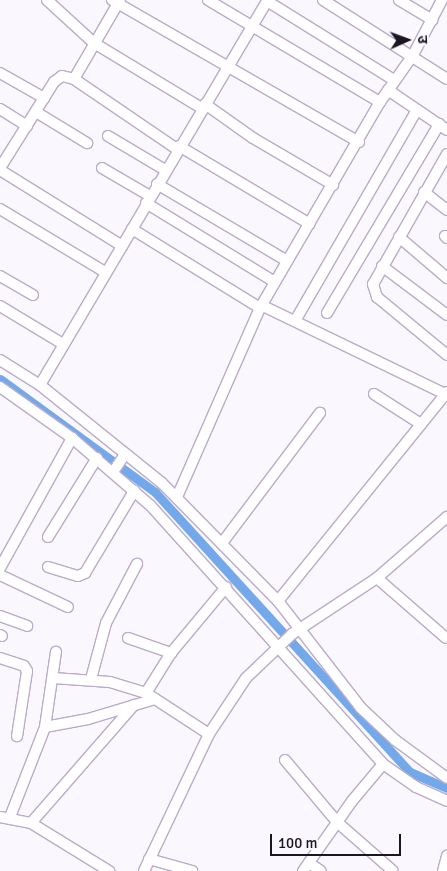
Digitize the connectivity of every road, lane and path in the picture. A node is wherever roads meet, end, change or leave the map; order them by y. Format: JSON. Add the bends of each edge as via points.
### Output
{"nodes":[{"id":1,"x":46,"y":0,"type":"edge"},
{"id":2,"x":208,"y":0,"type":"edge"},
{"id":3,"x":268,"y":0,"type":"edge"},
{"id":4,"x":322,"y":0,"type":"edge"},
{"id":5,"x":399,"y":0,"type":"edge"},
{"id":6,"x":442,"y":0,"type":"edge"},
{"id":7,"x":117,"y":2,"type":"edge"},
{"id":8,"x":432,"y":20,"type":"junction"},
{"id":9,"x":253,"y":25,"type":"junction"},
{"id":10,"x":94,"y":43,"type":"junction"},
{"id":11,"x":413,"y":56,"type":"junction"},
{"id":12,"x":227,"y":68,"type":"junction"},
{"id":13,"x":0,"y":73,"type":"edge"},
{"id":14,"x":74,"y":79,"type":"junction"},
{"id":15,"x":447,"y":79,"type":"edge"},
{"id":16,"x":394,"y":80,"type":"junction"},
{"id":17,"x":388,"y":90,"type":"junction"},
{"id":18,"x":44,"y":98,"type":"junction"},
{"id":19,"x":380,"y":102,"type":"junction"},
{"id":20,"x":204,"y":106,"type":"junction"},
{"id":21,"x":0,"y":109,"type":"edge"},
{"id":22,"x":417,"y":110,"type":"junction"},
{"id":23,"x":36,"y":112,"type":"junction"},
{"id":24,"x":27,"y":126,"type":"junction"},
{"id":25,"x":443,"y":127,"type":"edge"},
{"id":26,"x":108,"y":136,"type":"dead end"},
{"id":27,"x":359,"y":142,"type":"junction"},
{"id":28,"x":87,"y":143,"type":"dead end"},
{"id":29,"x":178,"y":148,"type":"junction"},
{"id":30,"x":447,"y":154,"type":"edge"},
{"id":31,"x":1,"y":164,"type":"edge"},
{"id":32,"x":102,"y":168,"type":"dead end"},
{"id":33,"x":165,"y":170,"type":"junction"},
{"id":34,"x":157,"y":184,"type":"junction"},
{"id":35,"x":333,"y":186,"type":"junction"},
{"id":36,"x":424,"y":192,"type":"junction"},
{"id":37,"x":148,"y":200,"type":"junction"},
{"id":38,"x":0,"y":209,"type":"edge"},
{"id":39,"x":447,"y":210,"type":"edge"},
{"id":40,"x":310,"y":224,"type":"junction"},
{"id":41,"x":132,"y":229,"type":"junction"},
{"id":42,"x":399,"y":237,"type":"junction"},
{"id":43,"x":122,"y":246,"type":"junction"},
{"id":44,"x":287,"y":261,"type":"junction"},
{"id":45,"x":382,"y":266,"type":"junction"},
{"id":46,"x":104,"y":272,"type":"junction"},
{"id":47,"x":0,"y":276,"type":"edge"},
{"id":48,"x":447,"y":278,"type":"edge"},
{"id":49,"x":276,"y":282,"type":"junction"},
{"id":50,"x":33,"y":295,"type":"dead end"},
{"id":51,"x":0,"y":306,"type":"edge"},
{"id":52,"x":261,"y":306,"type":"junction"},
{"id":53,"x":327,"y":313,"type":"dead end"},
{"id":54,"x":447,"y":315,"type":"edge"},
{"id":55,"x":295,"y":321,"type":"junction"},
{"id":56,"x":63,"y":344,"type":"junction"},
{"id":57,"x":447,"y":355,"type":"edge"},
{"id":58,"x":0,"y":360,"type":"edge"},
{"id":59,"x":40,"y":384,"type":"junction"},
{"id":60,"x":1,"y":391,"type":"edge"},
{"id":61,"x":446,"y":393,"type":"edge"},
{"id":62,"x":374,"y":394,"type":"dead end"},
{"id":63,"x":320,"y":413,"type":"dead end"},
{"id":64,"x":421,"y":424,"type":"junction"},
{"id":65,"x":72,"y":438,"type":"junction"},
{"id":66,"x":97,"y":458,"type":"junction"},
{"id":67,"x":119,"y":463,"type":"junction"},
{"id":68,"x":134,"y":491,"type":"junction"},
{"id":69,"x":177,"y":497,"type":"junction"},
{"id":70,"x":447,"y":517,"type":"edge"},
{"id":71,"x":48,"y":537,"type":"dead end"},
{"id":72,"x":222,"y":542,"type":"junction"},
{"id":73,"x":137,"y":564,"type":"dead end"},
{"id":74,"x":48,"y":567,"type":"dead end"},
{"id":75,"x":0,"y":568,"type":"edge"},
{"id":76,"x":0,"y":574,"type":"edge"},
{"id":77,"x":377,"y":578,"type":"junction"},
{"id":78,"x":226,"y":587,"type":"junction"},
{"id":79,"x":278,"y":601,"type":"junction"},
{"id":80,"x":68,"y":607,"type":"dead end"},
{"id":81,"x":0,"y":616,"type":"edge"},
{"id":82,"x":27,"y":626,"type":"dead end"},
{"id":83,"x":300,"y":627,"type":"junction"},
{"id":84,"x":128,"y":638,"type":"dead end"},
{"id":85,"x":446,"y":638,"type":"dead end"},
{"id":86,"x":276,"y":647,"type":"junction"},
{"id":87,"x":56,"y":652,"type":"dead end"},
{"id":88,"x":171,"y":653,"type":"junction"},
{"id":89,"x":0,"y":658,"type":"edge"},
{"id":90,"x":53,"y":678,"type":"junction"},
{"id":91,"x":91,"y":680,"type":"junction"},
{"id":92,"x":151,"y":696,"type":"junction"},
{"id":93,"x":134,"y":705,"type":"junction"},
{"id":94,"x":45,"y":726,"type":"junction"},
{"id":95,"x":209,"y":734,"type":"junction"},
{"id":96,"x":17,"y":736,"type":"dead end"},
{"id":97,"x":285,"y":760,"type":"dead end"},
{"id":98,"x":383,"y":764,"type":"junction"},
{"id":99,"x":447,"y":778,"type":"edge"},
{"id":100,"x":447,"y":801,"type":"edge"},
{"id":101,"x":5,"y":817,"type":"edge"},
{"id":102,"x":30,"y":822,"type":"junction"},
{"id":103,"x":337,"y":822,"type":"junction"},
{"id":104,"x":447,"y":856,"type":"edge"},
{"id":105,"x":149,"y":858,"type":"junction"},
{"id":106,"x":306,"y":867,"type":"edge"},
{"id":107,"x":109,"y":871,"type":"edge"},
{"id":108,"x":144,"y":871,"type":"edge"},
{"id":109,"x":192,"y":871,"type":"edge"},
{"id":110,"x":321,"y":871,"type":"edge"},
{"id":111,"x":393,"y":871,"type":"edge"},
{"id":112,"x":443,"y":871,"type":"edge"}],
"edges":[{"from":1,"to":10,"type":"street"},
{"from":2,"to":9,"type":"street"},
{"from":3,"to":9,"type":"street"},
{"from":3,"to":16,"type":"street"},
{"from":4,"to":11,"type":"street"},
{"from":5,"to":8,"type":"street"},
{"from":6,"to":8,"type":"street"},
{"from":7,"to":10,"type":"street"},
{"from":7,"to":12,"type":"street"},
{"from":8,"to":11,"type":"street"},
{"from":9,"to":12,"type":"street"},
{"from":9,"to":19,"type":"street"},
{"from":10,"to":14,"type":"street"},
{"from":10,"to":20,"type":"street"},
{"from":11,"to":15,"type":"street"},
{"from":11,"to":16,"type":"street"},
{"from":12,"to":20,"type":"street"},
{"from":12,"to":27,"type":"street"},
{"from":13,"to":18,"type":"street"},
{"from":14,"to":18,"type":"street","via":[[58,78]]},
{"from":14,"to":29,"type":"street"},
{"from":16,"to":17,"type":"street"},
{"from":17,"to":19,"type":"street"},
{"from":17,"to":22,"type":"street"},
{"from":18,"to":23,"type":"street"},
{"from":19,"to":27,"type":"street"},
{"from":20,"to":29,"type":"street"},
{"from":20,"to":35,"type":"street"},
{"from":21,"to":24,"type":"street"},
{"from":22,"to":25,"type":"street"},
{"from":22,"to":55,"type":"street"},
{"from":23,"to":24,"type":"street"},
{"from":23,"to":28,"type":"street"},
{"from":24,"to":31,"type":"street"},
{"from":25,"to":53,"type":"street"},
{"from":26,"to":33,"type":"street"},
{"from":27,"to":35,"type":"street"},
{"from":29,"to":33,"type":"street"},
{"from":29,"to":40,"type":"street"},
{"from":30,"to":36,"type":"street"},
{"from":31,"to":43,"type":"street"},
{"from":32,"to":37,"type":"street"},
{"from":33,"to":34,"type":"street"},
{"from":34,"to":37,"type":"street"},
{"from":34,"to":44,"type":"street"},
{"from":35,"to":40,"type":"street"},
{"from":36,"to":39,"type":"street"},
{"from":36,"to":42,"type":"street"},
{"from":37,"to":41,"type":"street"},
{"from":37,"to":49,"type":"street"},
{"from":38,"to":46,"type":"street"},
{"from":40,"to":44,"type":"street"},
{"from":41,"to":43,"type":"street"},
{"from":41,"to":52,"type":"street"},
{"from":42,"to":45,"type":"street"},
{"from":42,"to":48,"type":"street"},
{"from":43,"to":46,"type":"street"},
{"from":44,"to":49,"type":"street"},
{"from":45,"to":54,"type":"street"},
{"from":45,"to":57,"type":"street","via":[[373,284],[377,296]]},
{"from":46,"to":56,"type":"street"},
{"from":47,"to":50,"type":"street"},
{"from":49,"to":52,"type":"street"},
{"from":51,"to":56,"type":"street"},
{"from":52,"to":55,"type":"street"},
{"from":52,"to":69,"type":"street"},
{"from":55,"to":61,"type":"street"},
{"from":56,"to":59,"type":"street"},
{"from":58,"to":59,"type":"street"},
{"from":59,"to":67,"type":"street"},
{"from":60,"to":65,"type":"street"},
{"from":61,"to":64,"type":"street"},
{"from":62,"to":64,"type":"street"},
{"from":63,"to":72,"type":"street"},
{"from":64,"to":79,"type":"street"},
{"from":65,"to":66,"type":"street"},
{"from":65,"to":75,"type":"street"},
{"from":66,"to":67,"type":"street"},
{"from":66,"to":71,"type":"street"},
{"from":67,"to":68,"type":"street"},
{"from":67,"to":69,"type":"street"},
{"from":68,"to":74,"type":"street","via":[[85,573],[78,576]]},
{"from":68,"to":78,"type":"street","via":[[177,531]]},
{"from":69,"to":72,"type":"street"},
{"from":70,"to":77,"type":"street"},
{"from":72,"to":79,"type":"street"},
{"from":73,"to":91,"type":"street","via":[[106,623]]},
{"from":76,"to":80,"type":"street"},
{"from":77,"to":83,"type":"street"},
{"from":77,"to":85,"type":"street"},
{"from":78,"to":86,"type":"street"},
{"from":78,"to":88,"type":"street"},
{"from":79,"to":83,"type":"street"},
{"from":81,"to":82,"type":"street"},
{"from":83,"to":86,"type":"street"},
{"from":83,"to":99,"type":"street","via":[[361,708],[395,740]]},
{"from":84,"to":88,"type":"street"},
{"from":86,"to":95,"type":"street","via":[[246,678]]},
{"from":86,"to":98,"type":"street"},
{"from":87,"to":90,"type":"street"},
{"from":88,"to":92,"type":"street"},
{"from":89,"to":96,"type":"street","via":[[24,666],[28,671]]},
{"from":90,"to":91,"type":"street"},
{"from":90,"to":94,"type":"street"},
{"from":91,"to":92,"type":"street"},
{"from":92,"to":93,"type":"street"},
{"from":92,"to":95,"type":"street"},
{"from":93,"to":94,"type":"street","via":[[88,719]]},
{"from":93,"to":102,"type":"street"},
{"from":94,"to":101,"type":"street"},
{"from":95,"to":105,"type":"street"},
{"from":97,"to":103,"type":"street"},
{"from":98,"to":100,"type":"street","via":[[416,787]]},
{"from":98,"to":103,"type":"street"},
{"from":101,"to":102,"type":"street"},
{"from":102,"to":107,"type":"street"},
{"from":103,"to":106,"type":"street"},
{"from":103,"to":111,"type":"street"},
{"from":104,"to":112,"type":"street"},
{"from":105,"to":108,"type":"street"},
{"from":105,"to":109,"type":"street"},
{"from":106,"to":110,"type":"street"}]}
